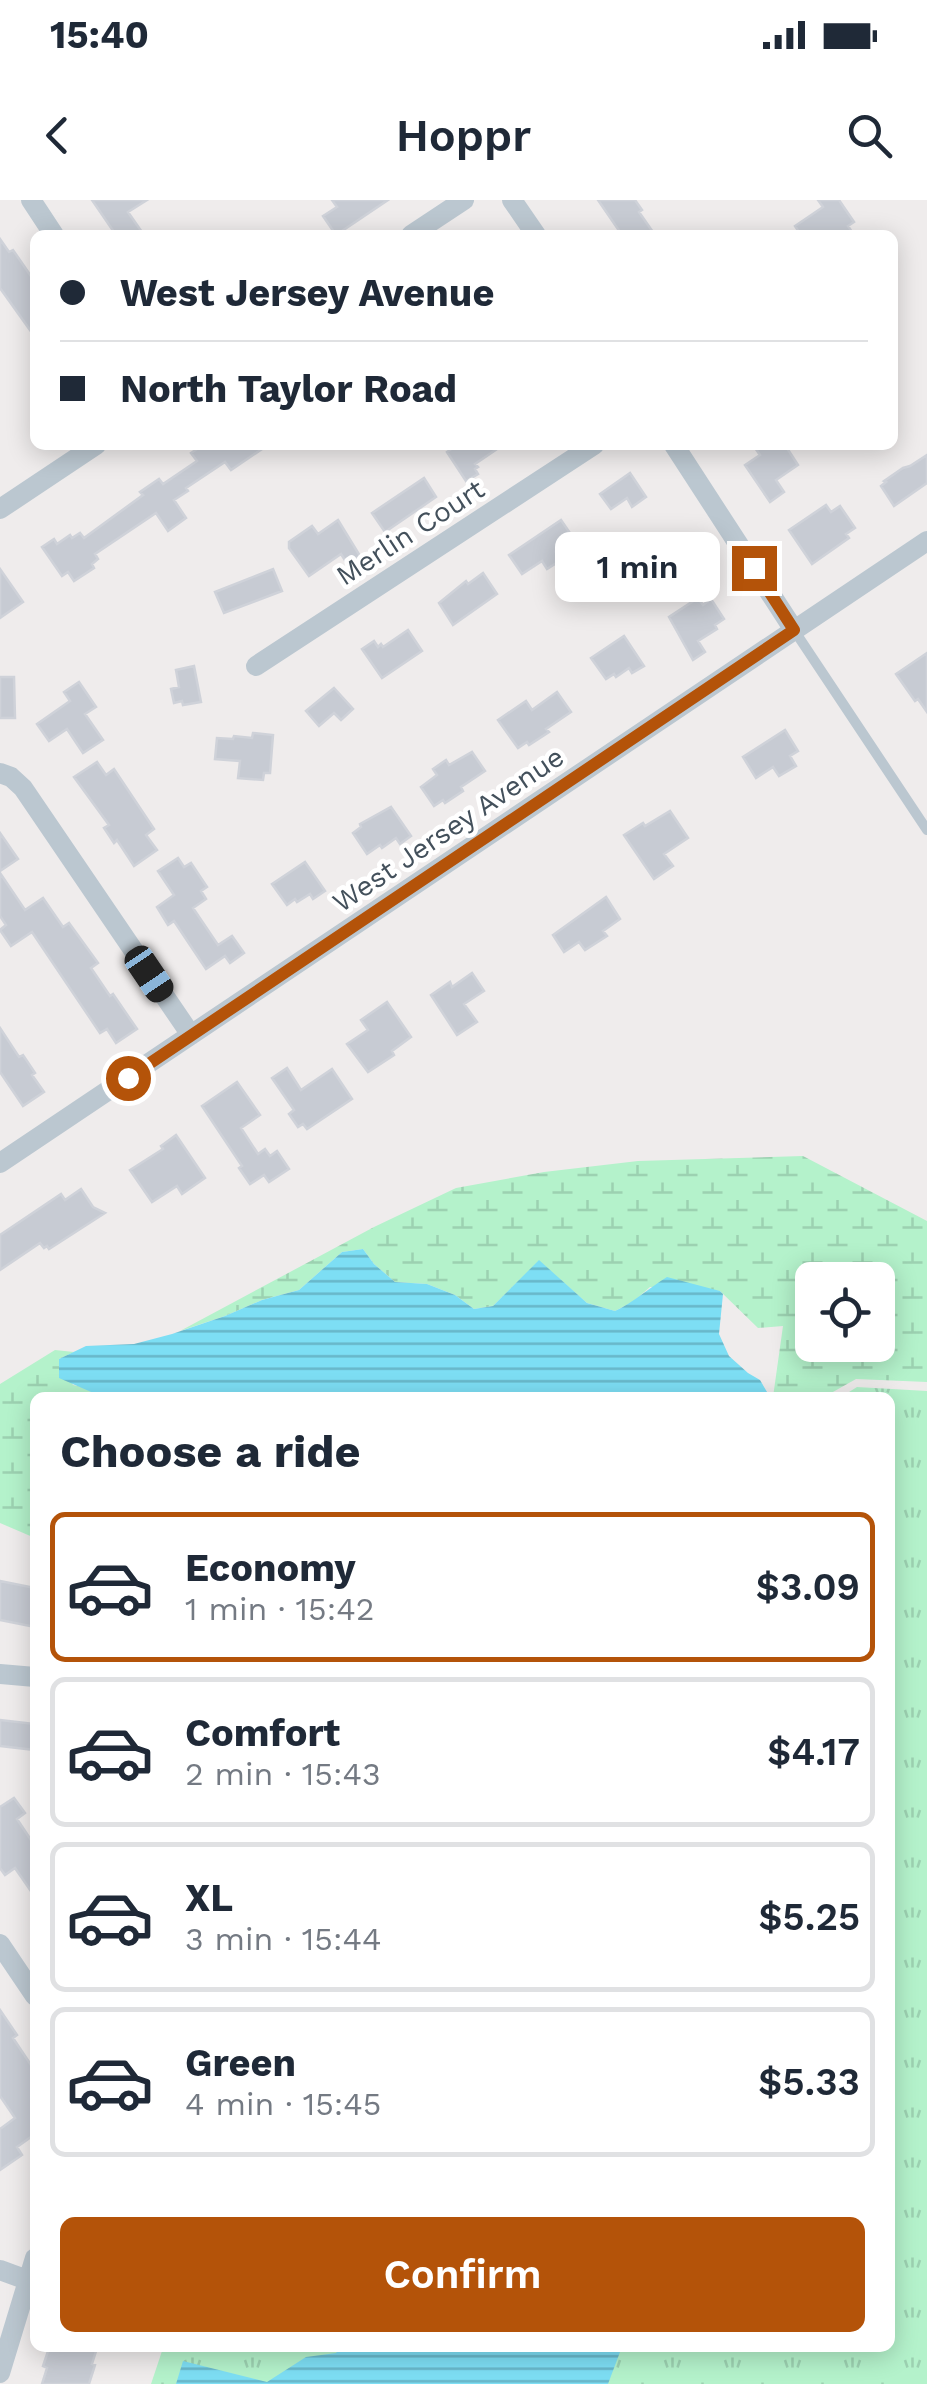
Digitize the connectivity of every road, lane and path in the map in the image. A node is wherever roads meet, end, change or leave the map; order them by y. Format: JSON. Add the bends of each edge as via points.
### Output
{"nodes":[{"id":1,"x":31,"y":200,"type":"edge"},
{"id":2,"x":464,"y":200,"type":"edge"},
{"id":3,"x":512,"y":200,"type":"edge"},
{"id":4,"x":51,"y":230,"type":"edge"},
{"id":5,"x":419,"y":230,"type":"edge"},
{"id":6,"x":533,"y":230,"type":"edge"},
{"id":7,"x":88,"y":450,"type":"edge"},
{"id":8,"x":586,"y":450,"type":"edge"},
{"id":9,"x":677,"y":450,"type":"edge"},
{"id":10,"x":0,"y":509,"type":"edge"},
{"id":11,"x":927,"y":541,"type":"edge"},
{"id":12,"x":794,"y":630,"type":"junction"},
{"id":13,"x":256,"y":666,"type":"dead end"},
{"id":14,"x":0,"y":773,"type":"edge"},
{"id":15,"x":927,"y":830,"type":"edge"},
{"id":16,"x":191,"y":1035,"type":"junction"},
{"id":17,"x":0,"y":1163,"type":"edge"},
{"id":18,"x":0,"y":1674,"type":"edge"},
{"id":19,"x":30,"y":1677,"type":"edge"},
{"id":20,"x":0,"y":1944,"type":"edge"},
{"id":21,"x":30,"y":1989,"type":"edge"},
{"id":22,"x":0,"y":2270,"type":"edge"},
{"id":23,"x":30,"y":2272,"type":"edge"},
{"id":24,"x":27,"y":2280,"type":"junction"},
{"id":25,"x":0,"y":2374,"type":"edge"}],
"edges":[{"from":1,"to":4,"type":"street"},
{"from":2,"to":5,"type":"street"},
{"from":3,"to":6,"type":"street"},
{"from":7,"to":10,"type":"street"},
{"from":8,"to":13,"type":"street","name":"Merlin Court"},
{"from":9,"to":12,"type":"street"},
{"from":11,"to":12,"type":"street","name":"West Jersey Avenue"},
{"from":12,"to":15,"type":"lane"},
{"from":12,"to":16,"type":"street","name":"West Jersey Avenue"},
{"from":14,"to":16,"type":"street","via":[[23,788]]},
{"from":16,"to":17,"type":"street","name":"West Jersey Avenue"},
{"from":18,"to":19,"type":"street"},
{"from":20,"to":21,"type":"street"},
{"from":22,"to":24,"type":"street"},
{"from":23,"to":24,"type":"street"},
{"from":24,"to":25,"type":"street"}]}
